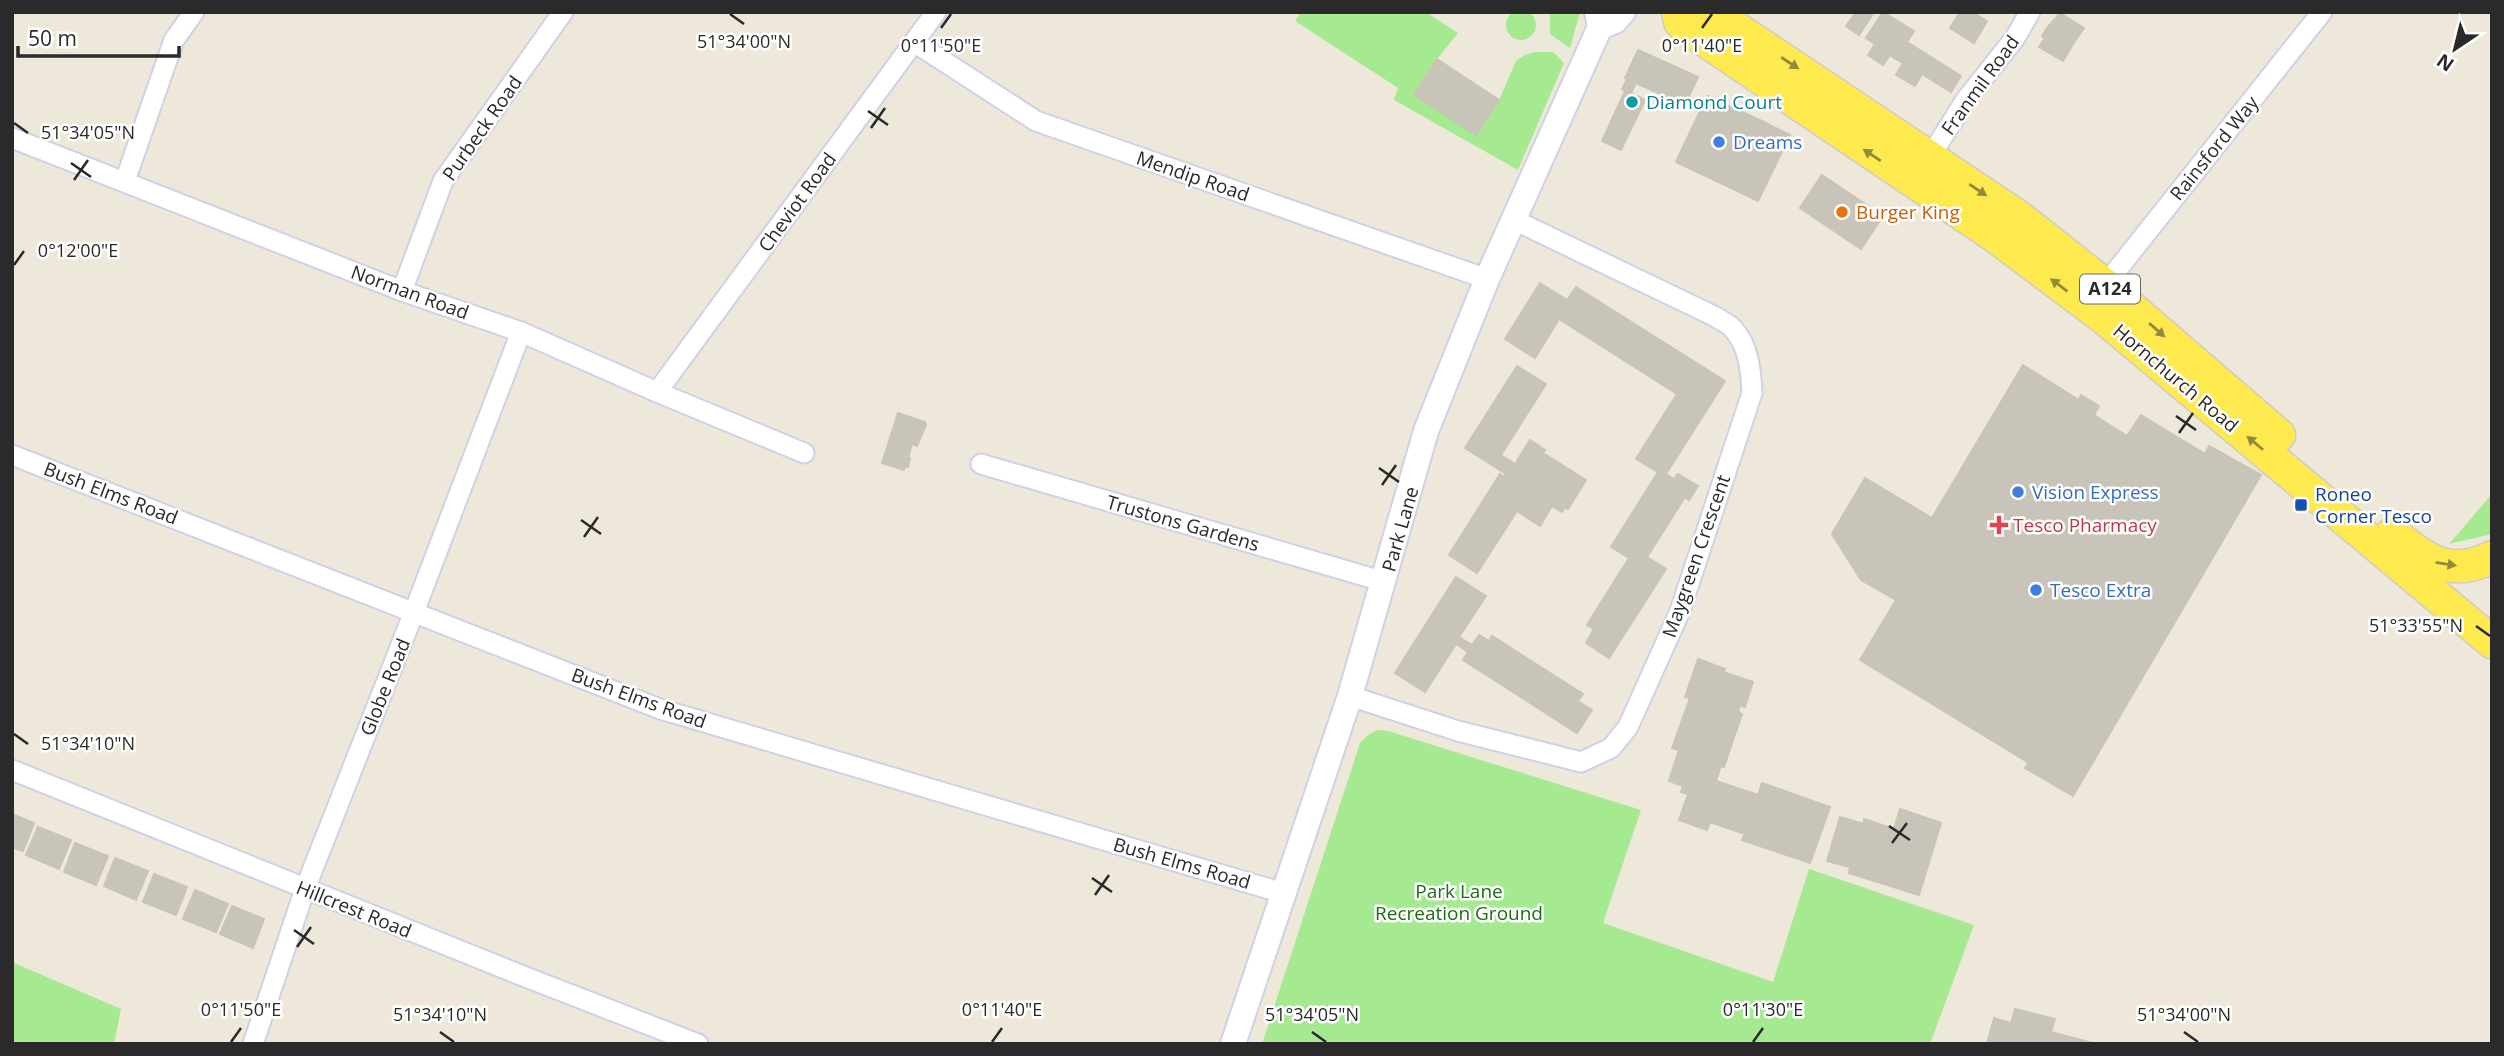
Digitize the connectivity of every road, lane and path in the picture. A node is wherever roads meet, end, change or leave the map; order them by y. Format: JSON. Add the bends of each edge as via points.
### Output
{"nodes":[{"id":1,"x":194,"y":12,"type":"edge"},
{"id":2,"x":563,"y":12,"type":"edge"},
{"id":3,"x":936,"y":12,"type":"edge"},
{"id":4,"x":1623,"y":12,"type":"edge"},
{"id":5,"x":1678,"y":12,"type":"edge"},
{"id":6,"x":1712,"y":12,"type":"edge"},
{"id":7,"x":2030,"y":12,"type":"edge"},
{"id":8,"x":2322,"y":12,"type":"edge"},
{"id":9,"x":1599,"y":20,"type":"edge"},
{"id":10,"x":914,"y":42,"type":"junction"},
{"id":11,"x":12,"y":138,"type":"edge"},
{"id":12,"x":1930,"y":157,"type":"junction"},
{"id":13,"x":125,"y":181,"type":"junction"},
{"id":14,"x":1514,"y":220,"type":"junction"},
{"id":15,"x":1487,"y":279,"type":"junction"},
{"id":16,"x":2105,"y":285,"type":"junction"},
{"id":17,"x":402,"y":291,"type":"junction"},
{"id":18,"x":521,"y":332,"type":"junction"},
{"id":19,"x":657,"y":392,"type":"junction"},
{"id":20,"x":804,"y":453,"type":"dead end"},
{"id":21,"x":12,"y":454,"type":"edge"},
{"id":22,"x":981,"y":464,"type":"dead end"},
{"id":23,"x":2492,"y":557,"type":"edge"},
{"id":24,"x":1385,"y":582,"type":"junction"},
{"id":25,"x":414,"y":612,"type":"junction"},
{"id":26,"x":2492,"y":642,"type":"edge"},
{"id":27,"x":1350,"y":696,"type":"junction"},
{"id":28,"x":12,"y":771,"type":"edge"},
{"id":29,"x":305,"y":889,"type":"junction"},
{"id":30,"x":1283,"y":893,"type":"junction"},
{"id":31,"x":253,"y":1044,"type":"edge"},
{"id":32,"x":698,"y":1044,"type":"edge"},
{"id":33,"x":1233,"y":1044,"type":"edge"}],
"edges":[{"from":1,"to":13,"type":"street","via":[[174,40]]},
{"from":2,"to":17,"type":"street","name":"Purbeck Road","via":[[443,181]]},
{"from":3,"to":10,"type":"street","name":"Cheviot Road"},
{"from":4,"to":9,"type":"street","name":"Park Lane","via":[[1615,21]]},
{"from":26,"to":5,"type":"main road","name":"Hornchurch Road","number":"A124","one_way":true,"via":[[2104,318],[1996,237],[1685,27]]},
{"from":6,"to":12,"type":"main road","name":"Hornchurch Road","number":"A124","one_way":true},
{"from":7,"to":12,"type":"street","name":"Franmil Road"},
{"from":8,"to":16,"type":"street","name":"Rainsford Way"},
{"from":9,"to":14,"type":"street","name":"Park Lane"},
{"from":10,"to":15,"type":"street","name":"Mendip Road","via":[[1036,121]]},
{"from":10,"to":19,"type":"street","name":"Cheviot Road"},
{"from":11,"to":13,"type":"street","name":"Norman Road"},
{"from":12,"to":16,"type":"main road","name":"Hornchurch Road","number":"A124","one_way":true,"via":[[2019,216]]},
{"from":13,"to":17,"type":"street","name":"Norman Road"},
{"from":14,"to":15,"type":"street","name":"Park Lane"},
{"from":14,"to":27,"type":"street","name":"Maygreen Crescent","via":[[1716,317],[1734,329],[1740,340],[1752,393],[1680,611],[1628,727],[1611,748],[1581,762],[1458,731]]},
{"from":15,"to":24,"type":"street","name":"Park Lane","via":[[1426,431]]},
{"from":16,"to":23,"type":"main road","name":"Hornchurch Road","number":"A124","one_way":true,"via":[[2423,558],[2447,566],[2478,565]]},
{"from":17,"to":18,"type":"street","name":"Norman Road"},
{"from":18,"to":19,"type":"street","name":"Norman Road"},
{"from":18,"to":25,"type":"street","name":"Globe Road"},
{"from":19,"to":20,"type":"street","name":"Norman Road"},
{"from":21,"to":25,"type":"street","name":"Bush Elms Road"},
{"from":22,"to":24,"type":"street","name":"Trustons Gardens"},
{"from":24,"to":27,"type":"street","name":"Park Lane"},
{"from":25,"to":29,"type":"street","name":"Globe Road"},
{"from":25,"to":30,"type":"street","name":"Bush Elms Road","via":[[660,709]]},
{"from":27,"to":30,"type":"street","name":"Park Lane"},
{"from":28,"to":29,"type":"street","name":"Hillcrest Road"},
{"from":29,"to":31,"type":"street","name":"Globe Road"},
{"from":29,"to":32,"type":"street","name":"Hillcrest Road"},
{"from":30,"to":33,"type":"street","name":"Park Lane"}]}
